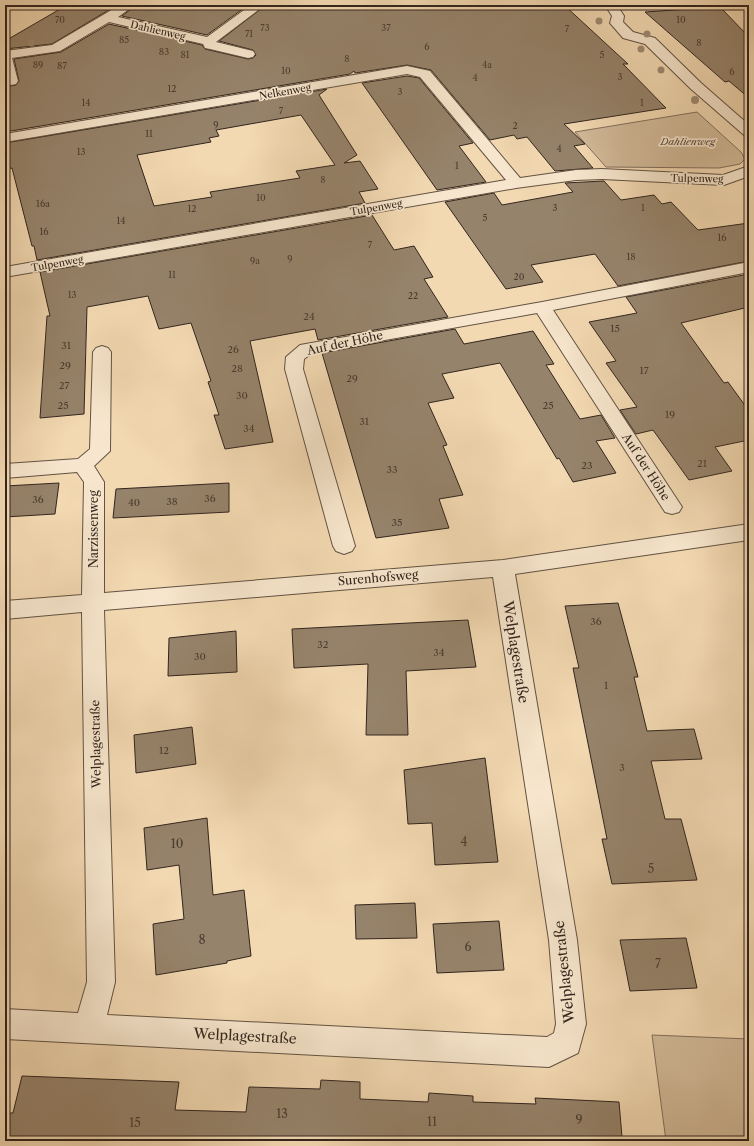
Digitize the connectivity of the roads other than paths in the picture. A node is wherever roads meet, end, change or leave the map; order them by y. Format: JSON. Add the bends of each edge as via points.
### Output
{"nodes":[{"id":1,"x":129,"y":5,"type":"edge"},
{"id":2,"x":259,"y":5,"type":"edge"},
{"id":3,"x":611,"y":5,"type":"edge"},
{"id":4,"x":107,"y":18,"type":"junction"},
{"id":5,"x":50,"y":35,"type":"dead end"},
{"id":6,"x":74,"y":36,"type":"junction"},
{"id":7,"x":209,"y":42,"type":"junction"},
{"id":8,"x":248,"y":54,"type":"dead end"},
{"id":9,"x":5,"y":56,"type":"edge"},
{"id":10,"x":11,"y":81,"type":"dead end"},
{"id":11,"x":749,"y":132,"type":"edge"},
{"id":12,"x":5,"y":138,"type":"edge"},
{"id":13,"x":749,"y":172,"type":"edge"},
{"id":14,"x":724,"y":180,"type":"junction"},
{"id":15,"x":516,"y":183,"type":"junction"},
{"id":16,"x":749,"y":185,"type":"edge"},
{"id":17,"x":749,"y":267,"type":"edge"},
{"id":18,"x":5,"y":272,"type":"edge"},
{"id":19,"x":542,"y":307,"type":"junction"},
{"id":20,"x":102,"y":352,"type":"dead end"},
{"id":21,"x":83,"y":465,"type":"junction"},
{"id":22,"x":5,"y":471,"type":"edge"},
{"id":23,"x":672,"y":507,"type":"dead end"},
{"id":24,"x":749,"y":532,"type":"edge"},
{"id":25,"x":344,"y":546,"type":"dead end"},
{"id":26,"x":503,"y":568,"type":"junction"},
{"id":27,"x":93,"y":602,"type":"junction"},
{"id":28,"x":5,"y":610,"type":"edge"},
{"id":29,"x":5,"y":1024,"type":"edge"},
{"id":30,"x":89,"y":1027,"type":"junction"}],
"edges":[{"from":1,"to":4,"type":"street","name":"Dahlienweg"},
{"from":2,"to":7,"type":"street"},
{"from":3,"to":11,"type":"street","via":[[618,16],[616,23],[628,35],[650,42]]},
{"from":4,"to":6,"type":"street","name":"Dahlienweg"},
{"from":4,"to":7,"type":"street","name":"Dahlienweg"},
{"from":5,"to":6,"type":"street"},
{"from":6,"to":9,"type":"street","name":"Dahlienweg","via":[[55,48]]},
{"from":7,"to":8,"type":"street","name":"Dahlienweg","via":[[210,45]]},
{"from":9,"to":10,"type":"street","name":"Dahlienweg"},
{"from":12,"to":15,"type":"street","name":"Nelkenweg","via":[[407,70],[425,74]]},
{"from":13,"to":14,"type":"street","name":"Tulpenweg"},
{"from":14,"to":15,"type":"street","name":"Tulpenweg","via":[[602,174]]},
{"from":14,"to":16,"type":"street"},
{"from":15,"to":18,"type":"street","name":"Tulpenweg"},
{"from":17,"to":19,"type":"street","name":"Auf der Höhe"},
{"from":19,"to":23,"type":"street","name":"Auf der Höhe"},
{"from":19,"to":25,"type":"street","name":"Auf der Höhe","via":[[306,349],[295,357],[294,369]]},
{"from":20,"to":21,"type":"street","via":[[100,451]]},
{"from":21,"to":22,"type":"street"},
{"from":21,"to":27,"type":"street","name":"Narzissenweg","via":[[94,482]]},
{"from":24,"to":26,"type":"street","name":"Surenhofsweg"},
{"from":26,"to":27,"type":"street","name":"Surenhofsweg"},
{"from":26,"to":30,"type":"street","name":"Welplagestraße","via":[[563,940],[571,1024],[567,1042],[549,1052]]},
{"from":27,"to":28,"type":"street","name":"Surenhofsweg"},
{"from":27,"to":30,"type":"street","name":"Welplagestraße","via":[[101,982]]},
{"from":29,"to":30,"type":"street","name":"Welplagestraße"}]}
